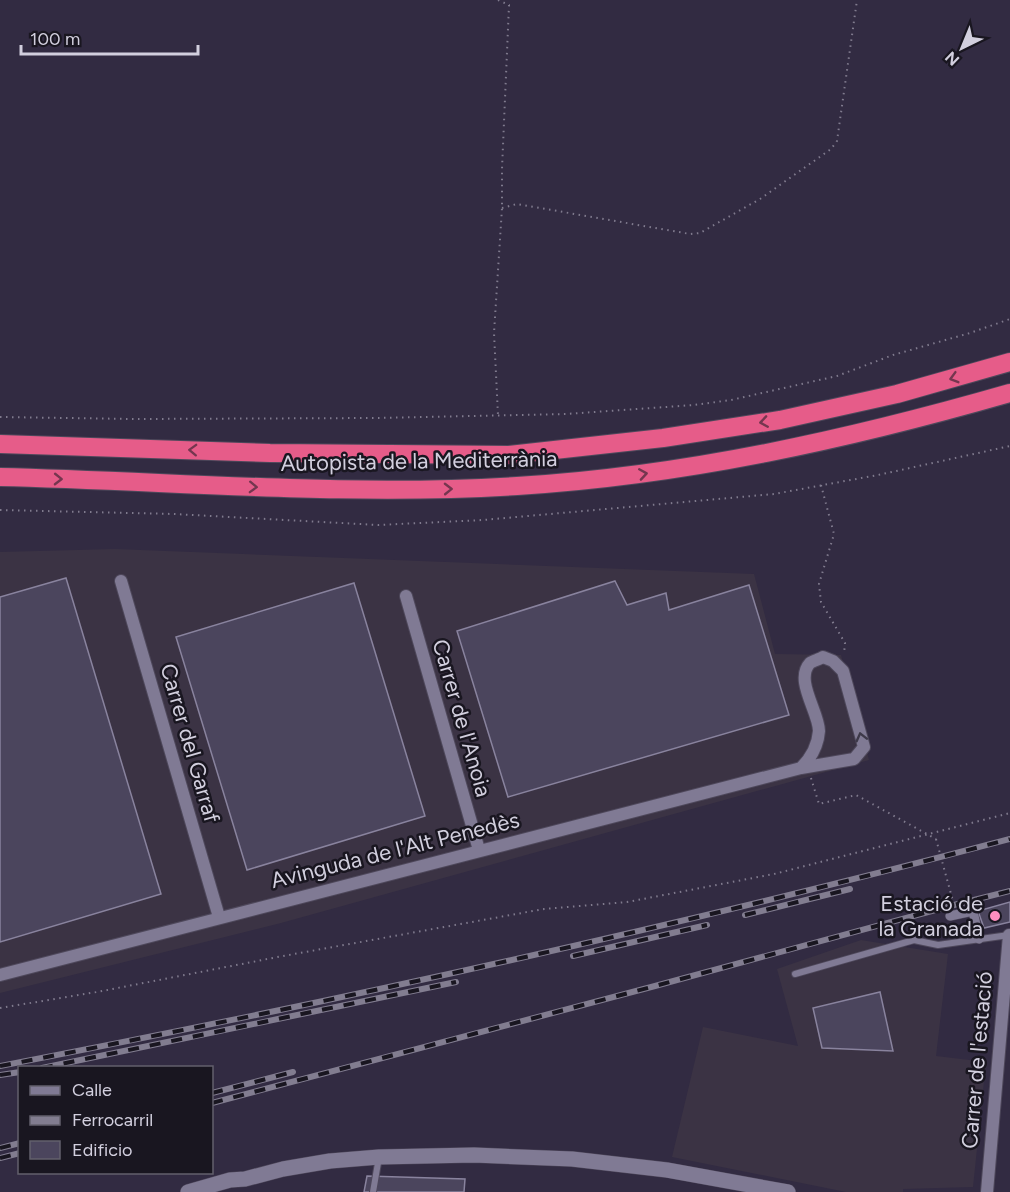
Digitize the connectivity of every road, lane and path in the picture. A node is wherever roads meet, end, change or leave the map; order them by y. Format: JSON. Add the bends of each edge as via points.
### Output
{"nodes":[{"id":1,"x":498,"y":0,"type":"edge"},
{"id":2,"x":511,"y":0,"type":"edge"},
{"id":3,"x":857,"y":0,"type":"edge"},
{"id":4,"x":509,"y":5,"type":"junction"},
{"id":5,"x":502,"y":208,"type":"junction"},
{"id":6,"x":1010,"y":319,"type":"edge"},
{"id":7,"x":1010,"y":362,"type":"edge"},
{"id":8,"x":1010,"y":393,"type":"edge"},
{"id":9,"x":498,"y":415,"type":"junction"},
{"id":10,"x":0,"y":417,"type":"edge"},
{"id":11,"x":0,"y":444,"type":"edge"},
{"id":12,"x":1010,"y":446,"type":"edge"},
{"id":13,"x":0,"y":477,"type":"edge"},
{"id":14,"x":821,"y":485,"type":"junction"},
{"id":15,"x":0,"y":510,"type":"edge"},
{"id":16,"x":121,"y":581,"type":"dead end"},
{"id":17,"x":406,"y":596,"type":"dead end"},
{"id":18,"x":843,"y":671,"type":"junction"},
{"id":19,"x":804,"y":768,"type":"junction"},
{"id":20,"x":1010,"y":813,"type":"edge"},
{"id":21,"x":479,"y":850,"type":"junction"},
{"id":22,"x":954,"y":905,"type":"dead end"},
{"id":23,"x":950,"y":916,"type":"dead end"},
{"id":24,"x":219,"y":918,"type":"junction"},
{"id":25,"x":1009,"y":935,"type":"edge"},
{"id":26,"x":979,"y":939,"type":"junction"},
{"id":27,"x":795,"y":974,"type":"dead end"},
{"id":28,"x":0,"y":975,"type":"edge"},
{"id":29,"x":0,"y":1008,"type":"edge"},
{"id":30,"x":379,"y":1157,"type":"junction"},
{"id":31,"x":245,"y":1179,"type":"junction"},
{"id":32,"x":188,"y":1192,"type":"edge"},
{"id":33,"x":214,"y":1192,"type":"edge"},
{"id":34,"x":373,"y":1192,"type":"edge"},
{"id":35,"x":789,"y":1192,"type":"edge"},
{"id":36,"x":987,"y":1192,"type":"edge"}],
"edges":[{"from":1,"to":4,"type":"path"},
{"from":2,"to":4,"type":"path"},
{"from":3,"to":5,"type":"path","via":[[837,141],[760,199],[700,233],[690,234],[517,204]]},
{"from":4,"to":5,"type":"path"},
{"from":5,"to":9,"type":"path","via":[[494,333]]},
{"from":6,"to":9,"type":"path","via":[[837,376],[731,400],[578,413]]},
{"from":7,"to":11,"type":"highway","name":"Autopista de la Mediterrània","one_way":true,"via":[[897,394],[780,420],[509,455],[270,453]]},
{"from":13,"to":8,"type":"highway","name":"Autopista de la Mediterrània","one_way":true,"via":[[360,490],[571,482],[626,477],[735,458]]},
{"from":9,"to":10,"type":"path","via":[[134,420]]},
{"from":12,"to":14,"type":"path"},
{"from":14,"to":15,"type":"path","via":[[774,494],[483,520],[378,525]]},
{"from":14,"to":18,"type":"path","via":[[834,534],[819,584],[821,602],[845,642]]},
{"from":16,"to":24,"type":"street","name":"Carrer del Garraf"},
{"from":17,"to":21,"type":"street","name":"Carrer de l'Anoia"},
{"from":19,"to":18,"type":"street","name":"Avinguda de l'Alt Penedès","one_way":true,"via":[[854,759],[864,747]]},
{"from":18,"to":19,"type":"street","via":[[823,657],[811,663],[804,675],[819,729],[816,747]]},
{"from":19,"to":21,"type":"street","name":"Avinguda de l'Alt Penedès"},
{"from":19,"to":22,"type":"path","bridge":true,"via":[[819,804],[856,795],[936,839]]},
{"from":20,"to":29,"type":"path","via":[[763,877],[627,902],[544,909]]},
{"from":21,"to":24,"type":"street","name":"Avinguda de l'Alt Penedès"},
{"from":23,"to":26,"type":"street","via":[[973,911]]},
{"from":24,"to":28,"type":"street","name":"Avinguda de l'Alt Penedès"},
{"from":25,"to":26,"type":"lane","name":"Carrer de l'estació"},
{"from":25,"to":36,"type":"street","name":"Carrer de l'estació"},
{"from":26,"to":27,"type":"lane","name":"Carrer de l'estació","via":[[938,945],[914,940]]},
{"from":30,"to":31,"type":"main road","via":[[330,1161]]},
{"from":30,"to":34,"type":"lane"},
{"from":30,"to":35,"type":"main road","via":[[474,1155],[572,1160],[667,1170]]},
{"from":31,"to":32,"type":"main road"},
{"from":31,"to":33,"type":"main road"}]}
